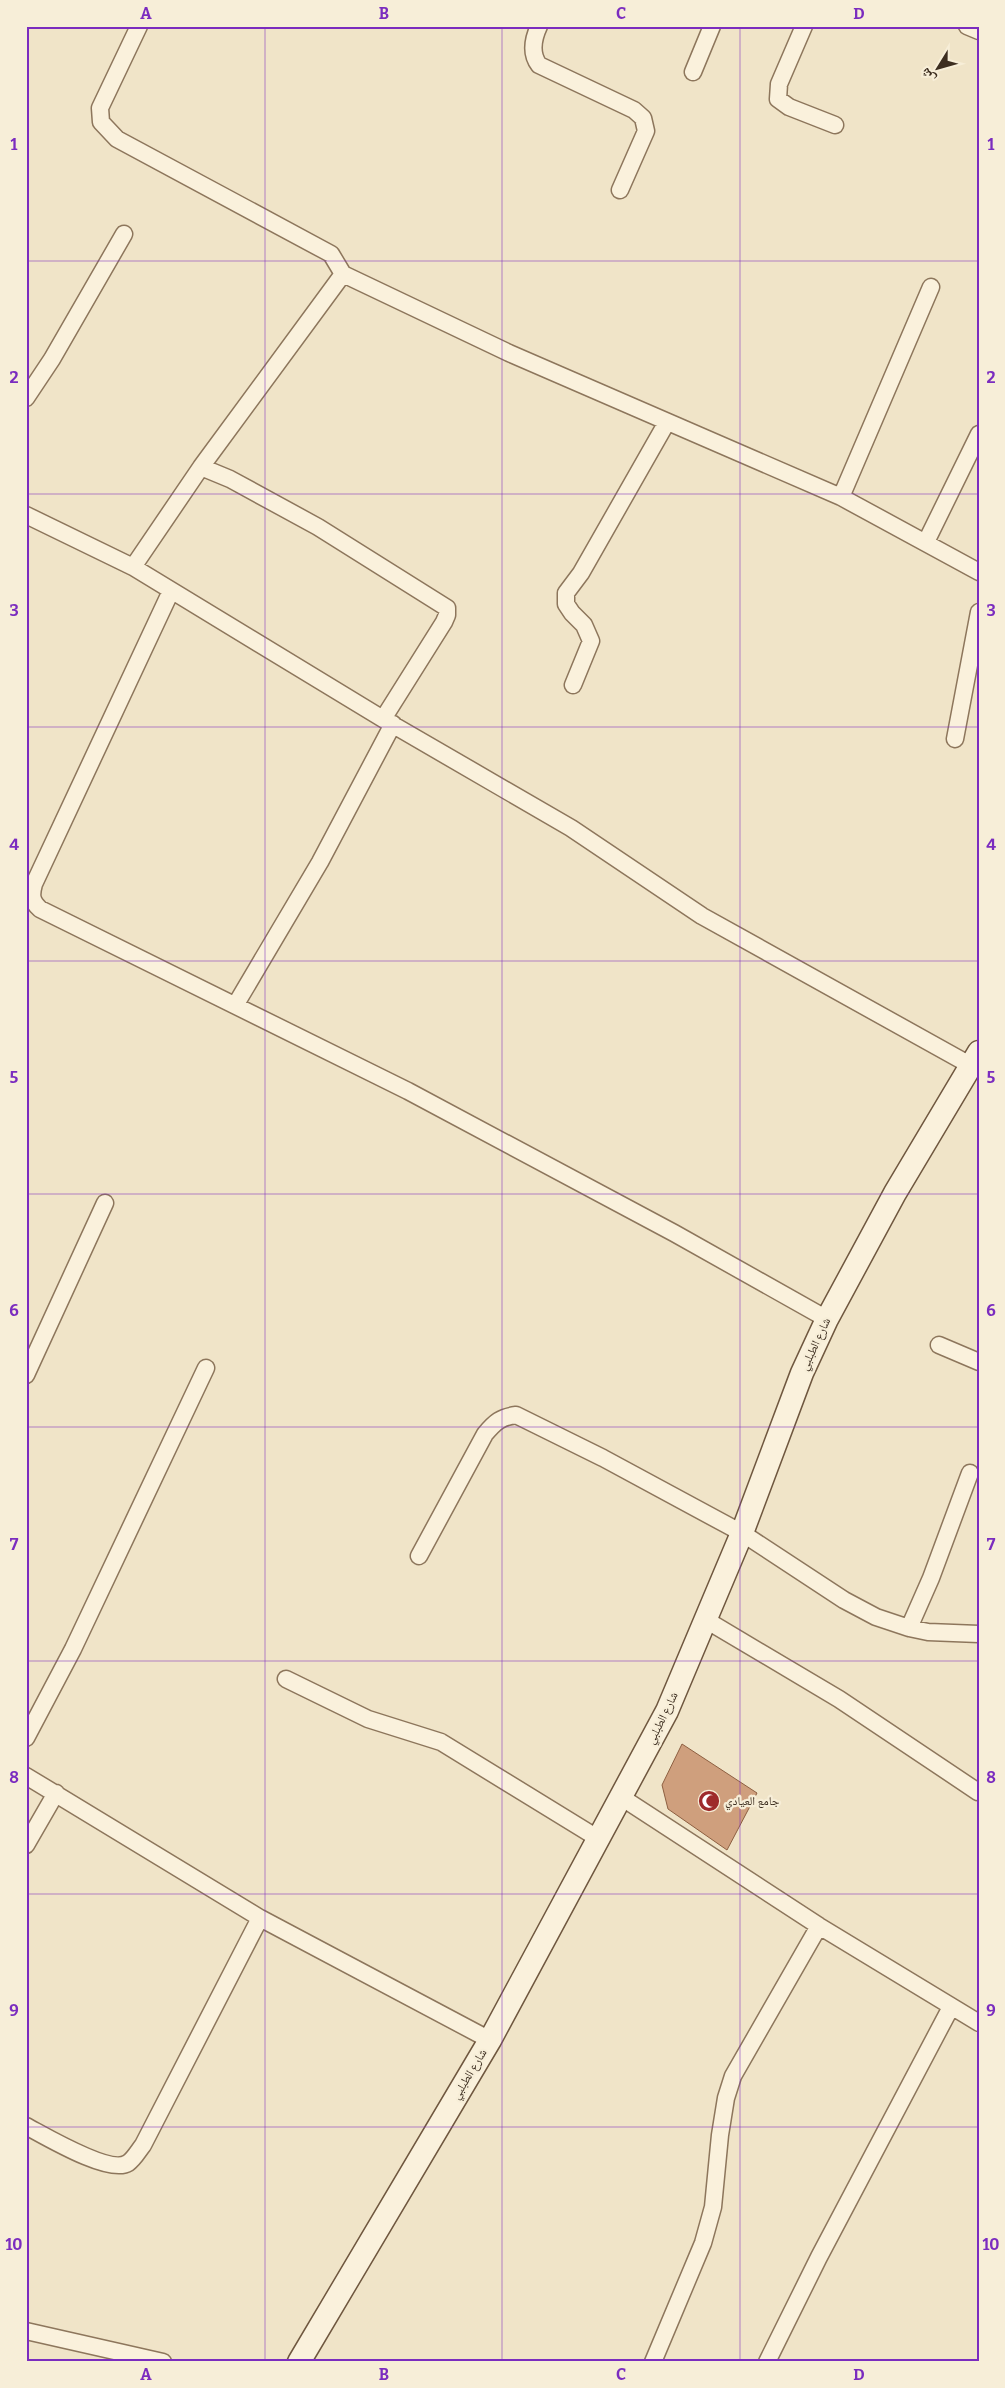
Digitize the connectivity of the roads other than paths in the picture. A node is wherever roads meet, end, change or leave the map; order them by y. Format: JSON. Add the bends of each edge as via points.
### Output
{"nodes":[{"id":1,"x":139,"y":26,"type":"edge"},
{"id":2,"x":539,"y":26,"type":"edge"},
{"id":3,"x":712,"y":26,"type":"edge"},
{"id":4,"x":804,"y":26,"type":"edge"},
{"id":5,"x":967,"y":26,"type":"edge"},
{"id":6,"x":979,"y":31,"type":"edge"},
{"id":7,"x":693,"y":72,"type":"dead end"},
{"id":8,"x":835,"y":125,"type":"dead end"},
{"id":9,"x":620,"y":190,"type":"dead end"},
{"id":10,"x":124,"y":234,"type":"dead end"},
{"id":11,"x":343,"y":274,"type":"junction"},
{"id":12,"x":931,"y":287,"type":"dead end"},
{"id":13,"x":26,"y":398,"type":"edge"},
{"id":14,"x":667,"y":422,"type":"junction"},
{"id":15,"x":979,"y":434,"type":"edge"},
{"id":16,"x":201,"y":467,"type":"junction"},
{"id":17,"x":841,"y":497,"type":"junction"},
{"id":18,"x":26,"y":515,"type":"edge"},
{"id":19,"x":926,"y":542,"type":"junction"},
{"id":20,"x":134,"y":567,"type":"junction"},
{"id":21,"x":979,"y":572,"type":"edge"},
{"id":22,"x":171,"y":591,"type":"junction"},
{"id":23,"x":979,"y":612,"type":"edge"},
{"id":24,"x":573,"y":685,"type":"dead end"},
{"id":25,"x":388,"y":721,"type":"junction"},
{"id":26,"x":955,"y":739,"type":"dead end"},
{"id":27,"x":236,"y":1004,"type":"junction"},
{"id":28,"x":975,"y":1059,"type":"edge"},
{"id":29,"x":105,"y":1203,"type":"dead end"},
{"id":30,"x":827,"y":1319,"type":"junction"},
{"id":31,"x":939,"y":1345,"type":"dead end"},
{"id":32,"x":31,"y":1352,"type":"edge"},
{"id":33,"x":979,"y":1362,"type":"edge"},
{"id":34,"x":206,"y":1368,"type":"dead end"},
{"id":35,"x":26,"y":1375,"type":"edge"},
{"id":36,"x":970,"y":1473,"type":"dead end"},
{"id":37,"x":742,"y":1533,"type":"junction"},
{"id":38,"x":419,"y":1556,"type":"dead end"},
{"id":39,"x":706,"y":1620,"type":"junction"},
{"id":40,"x":908,"y":1628,"type":"junction"},
{"id":41,"x":979,"y":1634,"type":"edge"},
{"id":42,"x":286,"y":1679,"type":"dead end"},
{"id":43,"x":26,"y":1738,"type":"edge"},
{"id":44,"x":26,"y":1776,"type":"edge"},
{"id":45,"x":978,"y":1792,"type":"edge"},
{"id":46,"x":56,"y":1793,"type":"junction"},
{"id":47,"x":621,"y":1797,"type":"junction"},
{"id":48,"x":599,"y":1839,"type":"junction"},
{"id":49,"x":26,"y":1845,"type":"edge"},
{"id":50,"x":260,"y":1918,"type":"junction"},
{"id":51,"x":819,"y":1926,"type":"junction"},
{"id":52,"x":951,"y":2007,"type":"junction"},
{"id":53,"x":979,"y":2023,"type":"edge"},
{"id":54,"x":490,"y":2040,"type":"junction"},
{"id":55,"x":26,"y":2126,"type":"edge"},
{"id":56,"x":26,"y":2331,"type":"edge"},
{"id":57,"x":163,"y":2362,"type":"edge"},
{"id":58,"x":299,"y":2362,"type":"edge"},
{"id":59,"x":654,"y":2362,"type":"edge"},
{"id":60,"x":767,"y":2362,"type":"edge"}],
"edges":[{"from":1,"to":11,"type":"street","via":[[100,108],[101,122],[117,139],[331,254]]},
{"from":2,"to":9,"type":"street","via":[[533,58],[539,65],[634,110],[643,118],[646,131]]},
{"from":3,"to":7,"type":"street"},
{"from":4,"to":8,"type":"street","via":[[779,84],[778,99],[789,107]]},
{"from":5,"to":6,"type":"street"},
{"from":10,"to":13,"type":"street","via":[[52,360]]},
{"from":11,"to":14,"type":"street","via":[[509,353]]},
{"from":11,"to":16,"type":"street"},
{"from":12,"to":17,"type":"street"},
{"from":14,"to":17,"type":"street"},
{"from":14,"to":24,"type":"street","via":[[566,593],[566,604],[584,625],[591,640]]},
{"from":15,"to":19,"type":"street"},
{"from":16,"to":20,"type":"street"},
{"from":16,"to":25,"type":"street","via":[[318,526],[447,608],[448,615]]},
{"from":17,"to":19,"type":"street"},
{"from":18,"to":20,"type":"street"},
{"from":19,"to":21,"type":"street"},
{"from":20,"to":22,"type":"street"},
{"from":22,"to":25,"type":"street"},
{"from":22,"to":27,"type":"street","via":[[31,894],[34,904],[40,909]]},
{"from":23,"to":26,"type":"street"},
{"from":25,"to":27,"type":"street","via":[[320,862]]},
{"from":25,"to":28,"type":"street","via":[[571,828],[702,916]]},
{"from":27,"to":30,"type":"street","via":[[666,1228]]},
{"from":28,"to":30,"type":"street","name":"شارع الطبلبي","via":[[894,1192]]},
{"from":29,"to":32,"type":"street"},
{"from":30,"to":37,"type":"street","name":"شارع الطبلبي","via":[[802,1373]]},
{"from":31,"to":33,"type":"street"},
{"from":32,"to":35,"type":"street"},
{"from":34,"to":43,"type":"street","via":[[77,1640]]},
{"from":36,"to":40,"type":"street","via":[[931,1578]]},
{"from":37,"to":38,"type":"street","via":[[516,1415],[499,1420],[485,1434]]},
{"from":37,"to":39,"type":"street","name":"شارع الطبلبي"},
{"from":37,"to":40,"type":"street","via":[[844,1600]]},
{"from":39,"to":45,"type":"street","via":[[839,1699]]},
{"from":39,"to":47,"type":"street","name":"شارع الطبلبي","via":[[667,1711]]},
{"from":40,"to":41,"type":"street"},
{"from":42,"to":48,"type":"street","via":[[368,1719],[442,1742]]},
{"from":44,"to":46,"type":"street"},
{"from":46,"to":49,"type":"street"},
{"from":46,"to":50,"type":"street"},
{"from":47,"to":48,"type":"street","name":"شارع الطبلبي"},
{"from":47,"to":51,"type":"street"},
{"from":48,"to":54,"type":"street","name":"شارع الطبلبي"},
{"from":50,"to":54,"type":"street"},
{"from":50,"to":55,"type":"street","via":[[143,2145],[128,2163],[115,2166],[98,2162]]},
{"from":51,"to":52,"type":"street"},
{"from":51,"to":59,"type":"street","via":[[734,2076],[726,2098],[713,2208],[703,2243]]},
{"from":52,"to":53,"type":"street"},
{"from":52,"to":60,"type":"street"},
{"from":54,"to":58,"type":"street","name":"شارع الطبلبي"},
{"from":56,"to":57,"type":"street"}]}
